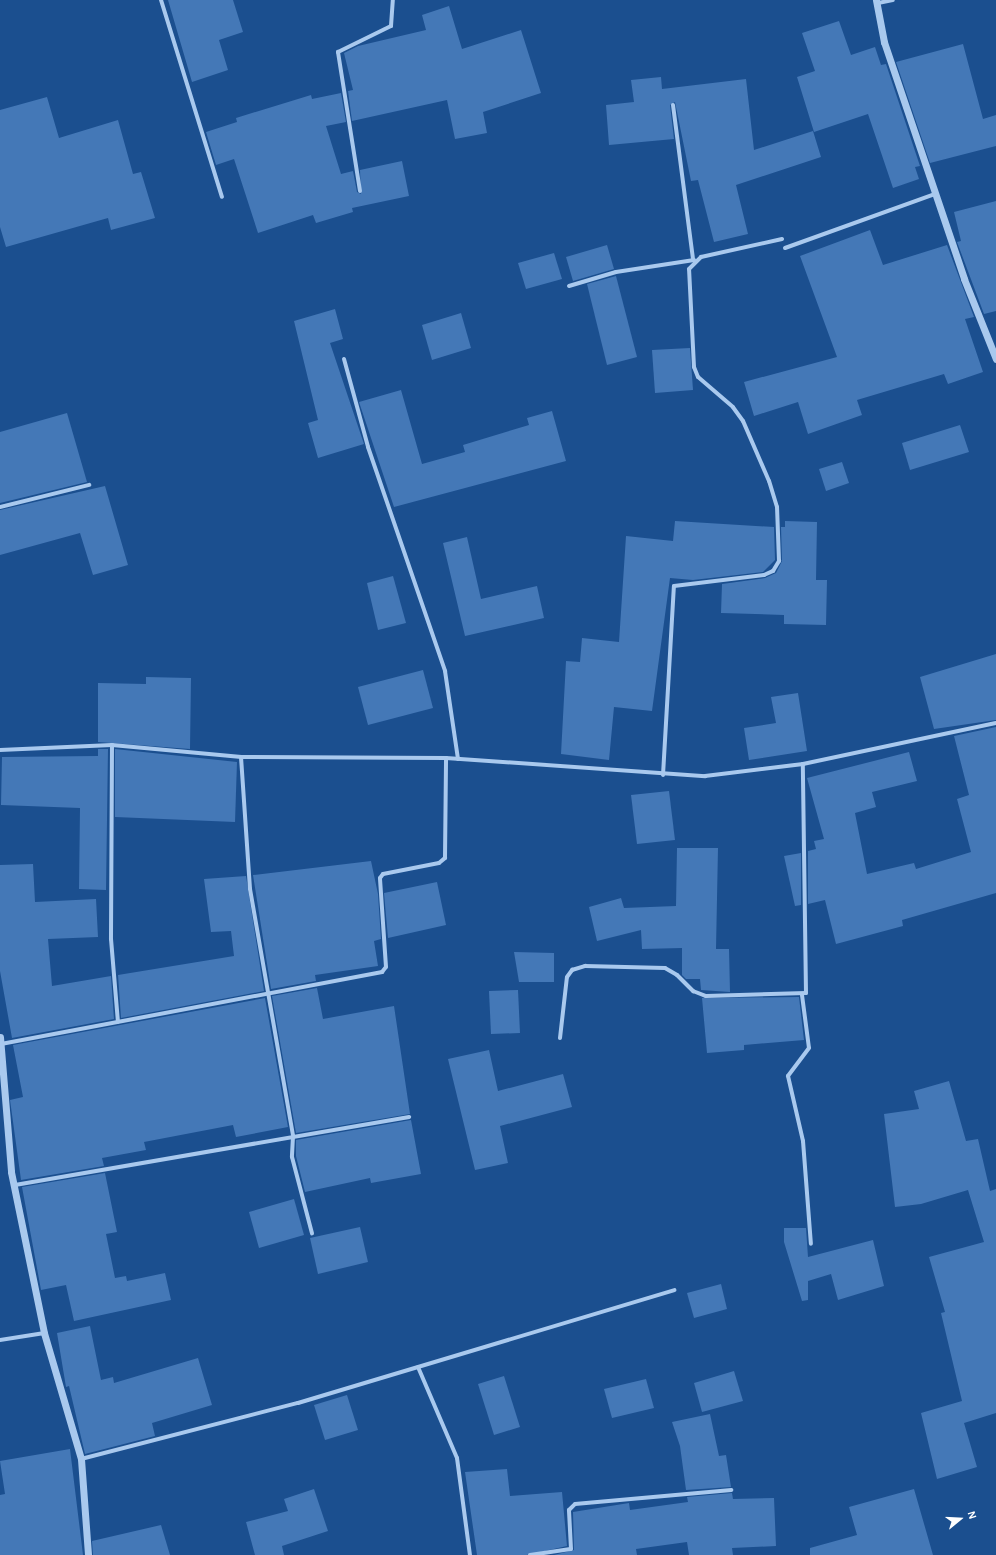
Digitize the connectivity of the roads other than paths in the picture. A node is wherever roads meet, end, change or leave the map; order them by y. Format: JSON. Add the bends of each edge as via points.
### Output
{"nodes":[{"id":1,"x":161,"y":0,"type":"edge"},
{"id":2,"x":393,"y":0,"type":"edge"},
{"id":3,"x":893,"y":0,"type":"edge"},
{"id":4,"x":877,"y":2,"type":"edge"},
{"id":5,"x":673,"y":105,"type":"dead end"},
{"id":6,"x":360,"y":191,"type":"dead end"},
{"id":7,"x":935,"y":194,"type":"junction"},
{"id":8,"x":222,"y":197,"type":"dead end"},
{"id":9,"x":782,"y":239,"type":"dead end"},
{"id":10,"x":785,"y":248,"type":"dead end"},
{"id":11,"x":695,"y":260,"type":"junction"},
{"id":12,"x":569,"y":286,"type":"dead end"},
{"id":13,"x":344,"y":359,"type":"dead end"},
{"id":14,"x":996,"y":360,"type":"edge"},
{"id":15,"x":89,"y":485,"type":"dead end"},
{"id":16,"x":0,"y":507,"type":"edge"},
{"id":17,"x":996,"y":723,"type":"edge"},
{"id":18,"x":112,"y":745,"type":"junction"},
{"id":19,"x":0,"y":750,"type":"edge"},
{"id":20,"x":241,"y":757,"type":"junction"},
{"id":21,"x":446,"y":758,"type":"junction"},
{"id":22,"x":458,"y":759,"type":"junction"},
{"id":23,"x":803,"y":764,"type":"junction"},
{"id":24,"x":663,"y":775,"type":"junction"},
{"id":25,"x":269,"y":993,"type":"junction"},
{"id":26,"x":802,"y":995,"type":"junction"},
{"id":27,"x":118,"y":1022,"type":"junction"},
{"id":28,"x":560,"y":1038,"type":"dead end"},
{"id":29,"x":0,"y":1040,"type":"edge"},
{"id":30,"x":409,"y":1117,"type":"dead end"},
{"id":31,"x":293,"y":1136,"type":"junction"},
{"id":32,"x":15,"y":1185,"type":"junction"},
{"id":33,"x":312,"y":1233,"type":"dead end"},
{"id":34,"x":811,"y":1244,"type":"dead end"},
{"id":35,"x":674,"y":1290,"type":"dead end"},
{"id":36,"x":44,"y":1332,"type":"junction"},
{"id":37,"x":0,"y":1340,"type":"edge"},
{"id":38,"x":418,"y":1367,"type":"junction"},
{"id":39,"x":81,"y":1459,"type":"junction"},
{"id":40,"x":731,"y":1490,"type":"dead end"},
{"id":41,"x":88,"y":1555,"type":"edge"},
{"id":42,"x":470,"y":1555,"type":"edge"},
{"id":43,"x":530,"y":1555,"type":"edge"}],
"edges":[{"from":1,"to":8,"type":"street"},
{"from":2,"to":6,"type":"street","via":[[391,26],[338,52]]},
{"from":3,"to":4,"type":"street"},
{"from":4,"to":7,"type":"street","via":[[884,42]]},
{"from":5,"to":11,"type":"street"},
{"from":7,"to":10,"type":"street"},
{"from":7,"to":14,"type":"street"},
{"from":9,"to":11,"type":"street"},
{"from":11,"to":12,"type":"street","via":[[616,272]]},
{"from":11,"to":24,"type":"street","via":[[687,280],[694,367],[698,377],[733,407],[743,421],[769,481],[777,507],[779,561],[770,574],[674,586]]},
{"from":13,"to":22,"type":"street","via":[[368,447],[445,671]]},
{"from":15,"to":16,"type":"street"},
{"from":17,"to":23,"type":"street"},
{"from":18,"to":19,"type":"street"},
{"from":18,"to":20,"type":"street"},
{"from":18,"to":27,"type":"street","via":[[111,939]]},
{"from":20,"to":21,"type":"street"},
{"from":20,"to":25,"type":"street","via":[[250,889]]},
{"from":21,"to":22,"type":"street"},
{"from":21,"to":25,"type":"street","via":[[443,860],[383,874],[380,878],[384,970]]},
{"from":22,"to":24,"type":"street"},
{"from":23,"to":24,"type":"street","via":[[705,776]]},
{"from":23,"to":26,"type":"street","via":[[807,992]]},
{"from":25,"to":27,"type":"street"},
{"from":25,"to":31,"type":"street"},
{"from":26,"to":28,"type":"street","via":[[706,996],[693,991],[677,975],[665,968],[585,966],[572,970],[567,977]]},
{"from":26,"to":34,"type":"street","via":[[809,1048],[788,1076],[803,1141]]},
{"from":27,"to":29,"type":"street"},
{"from":29,"to":32,"type":"street"},
{"from":30,"to":31,"type":"street"},
{"from":31,"to":32,"type":"street"},
{"from":31,"to":33,"type":"street","via":[[292,1157]]},
{"from":32,"to":36,"type":"street"},
{"from":35,"to":38,"type":"street"},
{"from":36,"to":37,"type":"street"},
{"from":36,"to":39,"type":"street"},
{"from":38,"to":39,"type":"street","via":[[227,1422]]},
{"from":38,"to":42,"type":"street","via":[[457,1458]]},
{"from":39,"to":41,"type":"street"},
{"from":40,"to":43,"type":"street","via":[[575,1504],[569,1510],[571,1549]]}]}
